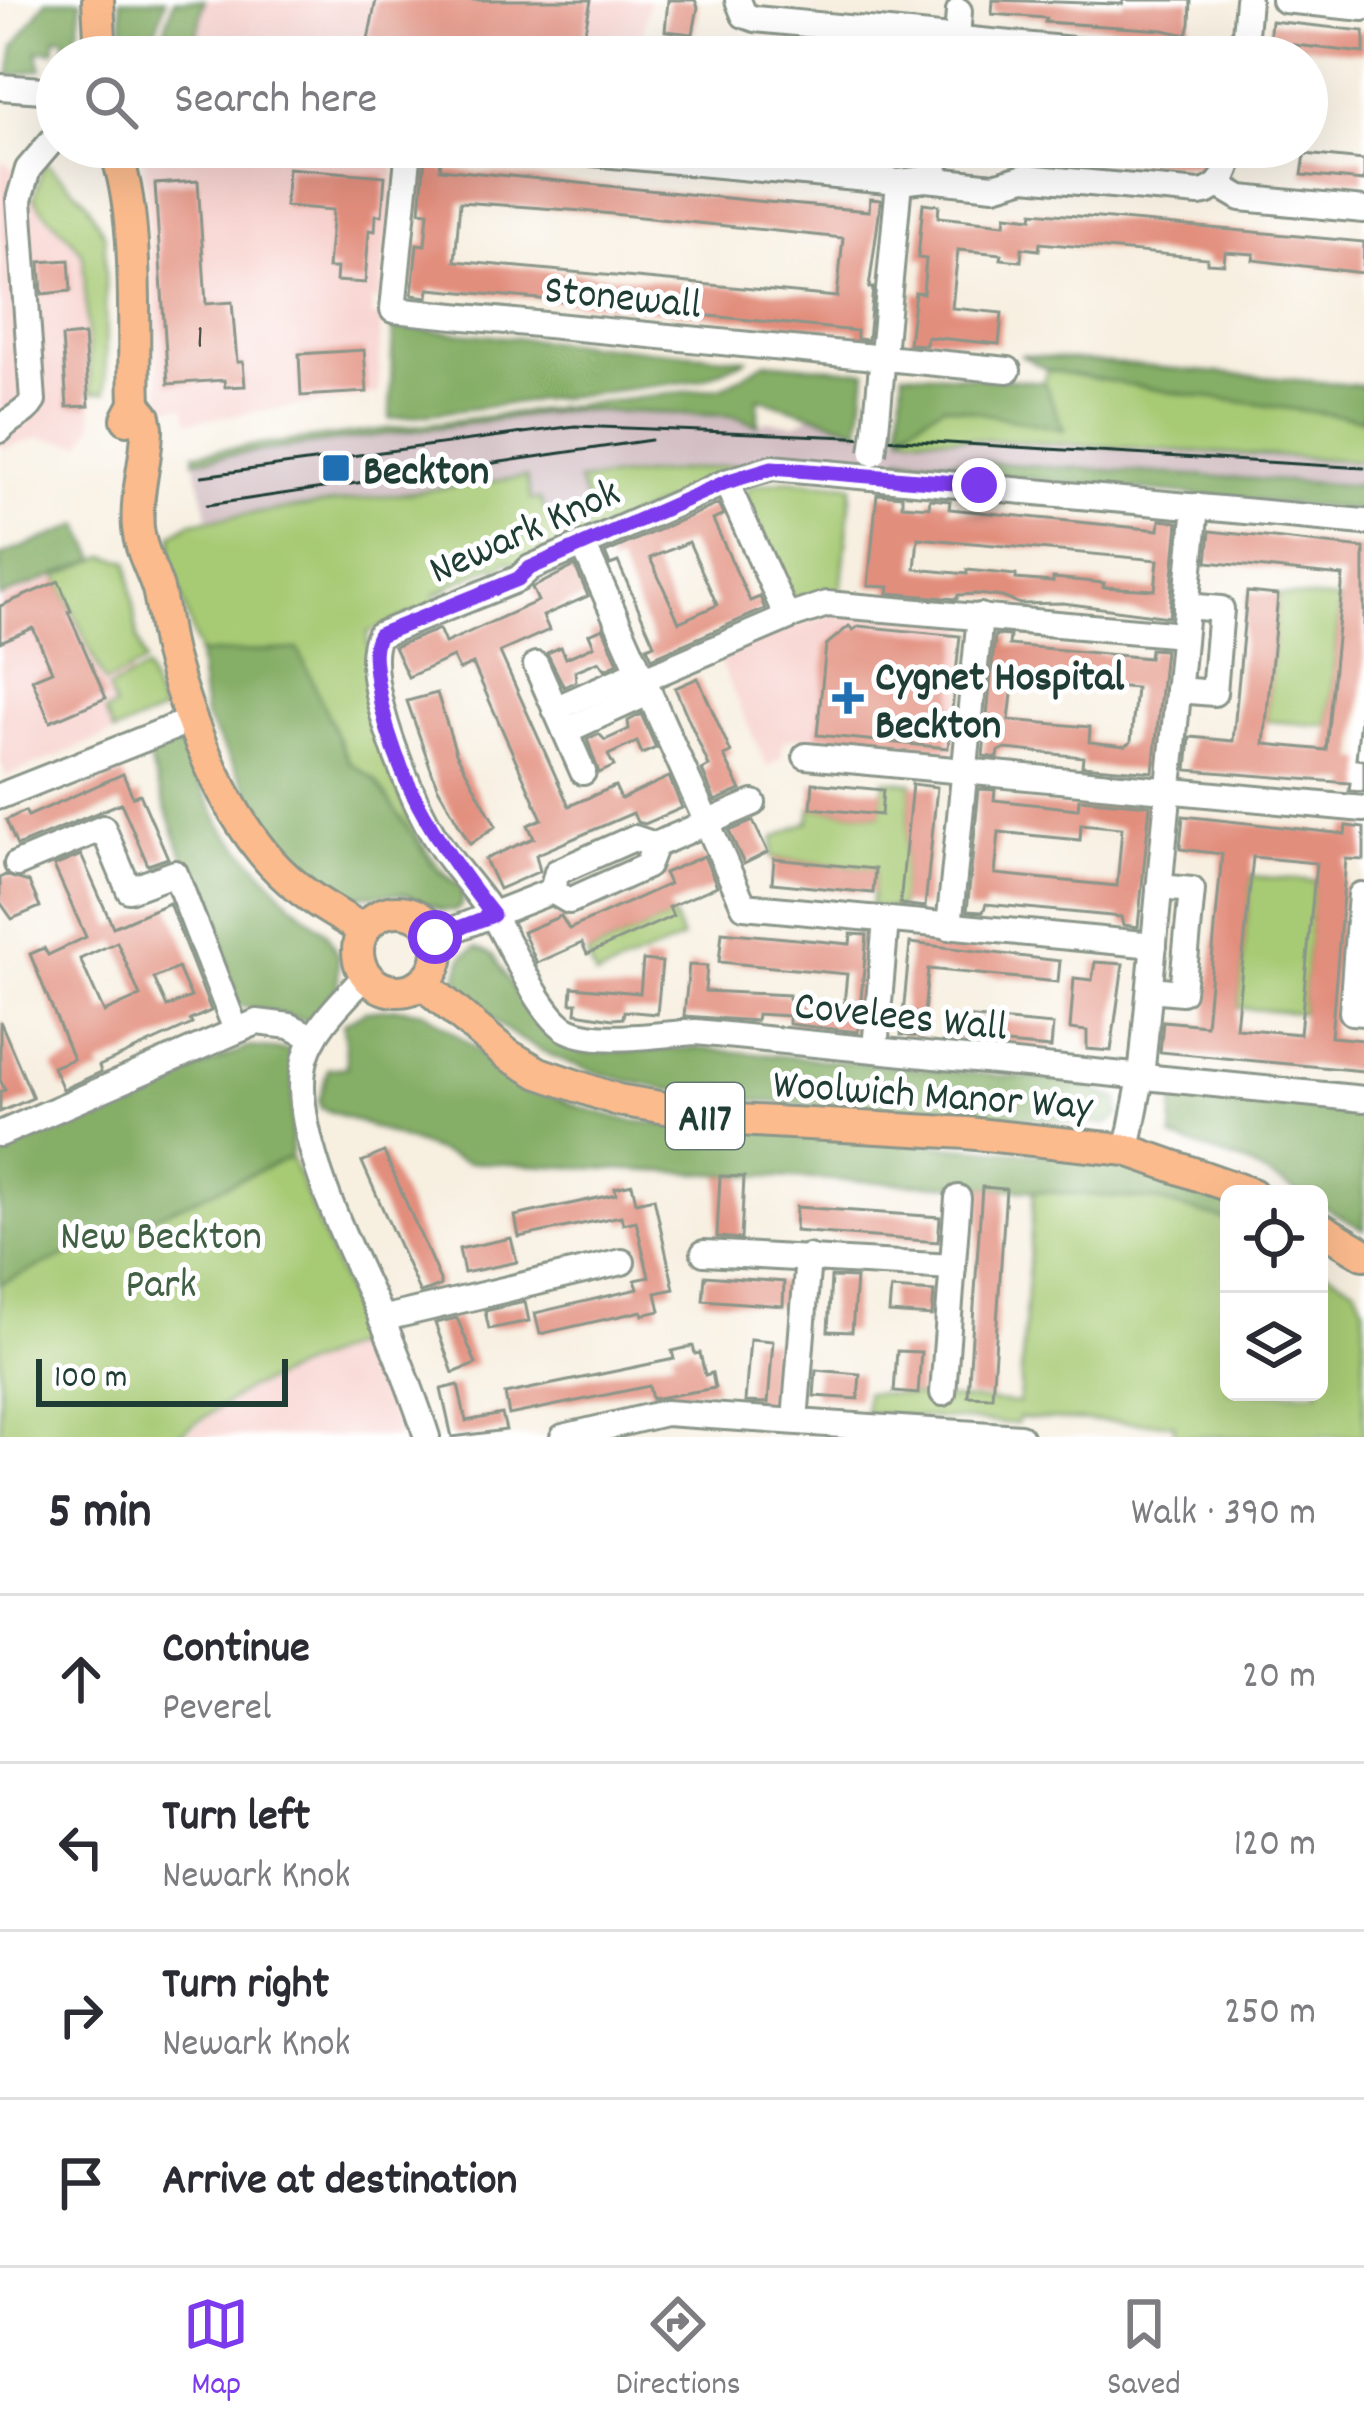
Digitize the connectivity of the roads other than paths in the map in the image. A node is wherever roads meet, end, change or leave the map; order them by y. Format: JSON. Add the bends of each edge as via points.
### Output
{"nodes":[{"id":1,"x":98,"y":0,"type":"edge"},
{"id":2,"x":738,"y":0,"type":"edge"},
{"id":3,"x":1248,"y":0,"type":"edge"},
{"id":4,"x":1284,"y":0,"type":"edge"},
{"id":5,"x":1364,"y":8,"type":"edge"},
{"id":6,"x":959,"y":11,"type":"dead end"},
{"id":7,"x":100,"y":36,"type":"edge"},
{"id":8,"x":885,"y":36,"type":"edge"},
{"id":9,"x":955,"y":36,"type":"edge"},
{"id":10,"x":1245,"y":36,"type":"edge"},
{"id":11,"x":0,"y":88,"type":"edge"},
{"id":12,"x":36,"y":90,"type":"edge"},
{"id":13,"x":36,"y":160,"type":"edge"},
{"id":14,"x":120,"y":168,"type":"edge"},
{"id":15,"x":407,"y":168,"type":"edge"},
{"id":16,"x":751,"y":168,"type":"edge"},
{"id":17,"x":935,"y":168,"type":"edge"},
{"id":18,"x":1226,"y":168,"type":"edge"},
{"id":19,"x":926,"y":179,"type":"junction"},
{"id":20,"x":899,"y":182,"type":"junction"},
{"id":21,"x":1219,"y":185,"type":"junction"},
{"id":22,"x":1364,"y":210,"type":"edge"},
{"id":23,"x":883,"y":358,"type":"junction"},
{"id":24,"x":1008,"y":370,"type":"dead end"},
{"id":25,"x":0,"y":430,"type":"edge"},
{"id":26,"x":873,"y":453,"type":"junction"},
{"id":27,"x":726,"y":482,"type":"junction"},
{"id":28,"x":1196,"y":506,"type":"junction"},
{"id":29,"x":1364,"y":522,"type":"edge"},
{"id":30,"x":583,"y":544,"type":"junction"},
{"id":31,"x":1186,"y":606,"type":"junction"},
{"id":32,"x":980,"y":616,"type":"junction"},
{"id":33,"x":787,"y":617,"type":"junction"},
{"id":34,"x":1183,"y":635,"type":"junction"},
{"id":35,"x":536,"y":665,"type":"dead end"},
{"id":36,"x":643,"y":682,"type":"junction"},
{"id":37,"x":1178,"y":690,"type":"junction"},
{"id":38,"x":191,"y":720,"type":"junction"},
{"id":39,"x":560,"y":720,"type":"junction"},
{"id":40,"x":806,"y":756,"type":"dead end"},
{"id":41,"x":966,"y":771,"type":"junction"},
{"id":42,"x":583,"y":772,"type":"dead end"},
{"id":43,"x":1169,"y":790,"type":"junction"},
{"id":44,"x":0,"y":796,"type":"edge"},
{"id":45,"x":753,"y":803,"type":"dead end"},
{"id":46,"x":1364,"y":808,"type":"edge"},
{"id":47,"x":708,"y":822,"type":"junction"},
{"id":48,"x":17,"y":864,"type":"dead end"},
{"id":49,"x":1160,"y":887,"type":"junction"},
{"id":50,"x":1361,"y":895,"type":"edge"},
{"id":51,"x":493,"y":915,"type":"junction"},
{"id":52,"x":886,"y":920,"type":"junction"},
{"id":53,"x":949,"y":926,"type":"junction"},
{"id":54,"x":364,"y":930,"type":"junction"},
{"id":55,"x":435,"y":937,"type":"junction"},
{"id":56,"x":1154,"y":945,"type":"junction"},
{"id":57,"x":1360,"y":959,"type":"edge"},
{"id":58,"x":366,"y":975,"type":"junction"},
{"id":59,"x":422,"y":983,"type":"junction"},
{"id":60,"x":1150,"y":988,"type":"junction"},
{"id":61,"x":1364,"y":1013,"type":"edge"},
{"id":62,"x":236,"y":1030,"type":"junction"},
{"id":63,"x":314,"y":1038,"type":"junction"},
{"id":64,"x":875,"y":1049,"type":"junction"},
{"id":65,"x":1141,"y":1078,"type":"junction"},
{"id":66,"x":1364,"y":1099,"type":"edge"},
{"id":67,"x":0,"y":1134,"type":"edge"},
{"id":68,"x":1127,"y":1150,"type":"junction"},
{"id":69,"x":1226,"y":1185,"type":"edge"},
{"id":70,"x":958,"y":1198,"type":"dead end"},
{"id":71,"x":1328,"y":1232,"type":"edge"},
{"id":72,"x":704,"y":1253,"type":"dead end"},
{"id":73,"x":1364,"y":1254,"type":"edge"},
{"id":74,"x":808,"y":1257,"type":"junction"},
{"id":75,"x":622,"y":1262,"type":"dead end"},
{"id":76,"x":953,"y":1267,"type":"junction"},
{"id":77,"x":381,"y":1319,"type":"junction"},
{"id":78,"x":943,"y":1393,"type":"dead end"},
{"id":79,"x":795,"y":1421,"type":"junction"},
{"id":80,"x":744,"y":1427,"type":"edge"},
{"id":81,"x":958,"y":1435,"type":"edge"},
{"id":82,"x":427,"y":1437,"type":"edge"},
{"id":83,"x":563,"y":1437,"type":"edge"},
{"id":84,"x":1020,"y":1437,"type":"edge"}],
"edges":[{"from":1,"to":7,"type":"main road"},
{"from":2,"to":8,"type":"street","via":[[755,19]]},
{"from":3,"to":10,"type":"street"},
{"from":4,"to":5,"type":"street"},
{"from":6,"to":9,"type":"street"},
{"from":11,"to":12,"type":"street"},
{"from":13,"to":25,"type":"street","via":[[19,200],[33,401]]},
{"from":14,"to":38,"type":"main road","via":[[135,404],[146,428],[138,528]]},
{"from":15,"to":23,"type":"street","name":"Stonewall","via":[[393,310]]},
{"from":16,"to":20,"type":"street"},
{"from":17,"to":19,"type":"street"},
{"from":18,"to":21,"type":"street"},
{"from":19,"to":20,"type":"street"},
{"from":19,"to":21,"type":"street","via":[[994,186],[1025,177],[1199,193]]},
{"from":20,"to":23,"type":"street"},
{"from":21,"to":22,"type":"street","via":[[1241,198]]},
{"from":23,"to":24,"type":"street","name":"Stonewall"},
{"from":23,"to":26,"type":"street"},
{"from":26,"to":27,"type":"street","name":"Newark Knok"},
{"from":26,"to":28,"type":"street","name":"Newark Knok"},
{"from":27,"to":30,"type":"street","name":"Newark Knok"},
{"from":27,"to":33,"type":"street"},
{"from":28,"to":29,"type":"street","name":"Newark Knok"},
{"from":28,"to":31,"type":"street"},
{"from":30,"to":36,"type":"street"},
{"from":30,"to":51,"type":"street","name":"Newark Knok","via":[[375,643],[384,718],[411,796]]},
{"from":31,"to":34,"type":"street"},
{"from":31,"to":37,"type":"street","via":[[1221,609],[1214,693]]},
{"from":32,"to":33,"type":"street","via":[[834,604]]},
{"from":32,"to":34,"type":"street"},
{"from":32,"to":41,"type":"street"},
{"from":33,"to":36,"type":"street"},
{"from":34,"to":37,"type":"street"},
{"from":35,"to":39,"type":"street"},
{"from":36,"to":39,"type":"street"},
{"from":36,"to":47,"type":"street"},
{"from":37,"to":43,"type":"street"},
{"from":38,"to":44,"type":"street"},
{"from":38,"to":54,"type":"main road","via":[[259,848],[323,908]]},
{"from":39,"to":42,"type":"street"},
{"from":40,"to":41,"type":"street"},
{"from":41,"to":43,"type":"street"},
{"from":41,"to":53,"type":"street"},
{"from":43,"to":46,"type":"street"},
{"from":43,"to":49,"type":"street"},
{"from":45,"to":47,"type":"street"},
{"from":47,"to":51,"type":"street","via":[[655,845],[634,838],[557,872],[552,891]]},
{"from":47,"to":52,"type":"street","via":[[744,906]]},
{"from":48,"to":62,"type":"street","via":[[103,828],[129,890],[175,873]]},
{"from":49,"to":56,"type":"street"},
{"from":49,"to":60,"type":"street","via":[[1192,890],[1182,992]]},
{"from":50,"to":57,"type":"street"},
{"from":51,"to":55,"type":"street"},
{"from":51,"to":64,"type":"street","name":"Covelees Wall","via":[[564,1029]]},
{"from":52,"to":53,"type":"street"},
{"from":52,"to":64,"type":"street"},
{"from":53,"to":56,"type":"street"},
{"from":54,"to":55,"type":"main road","via":[[401,911]]},
{"from":54,"to":58,"type":"main road","via":[[358,953]]},
{"from":55,"to":59,"type":"main road","via":[[436,962]]},
{"from":56,"to":60,"type":"street"},
{"from":57,"to":61,"type":"street","via":[[1352,1012]]},
{"from":58,"to":59,"type":"main road","via":[[399,991]]},
{"from":58,"to":63,"type":"street"},
{"from":59,"to":68,"type":"main road","name":"Woolwich Manor Way","number":"A117","via":[[539,1073],[650,1107]]},
{"from":60,"to":65,"type":"street"},
{"from":62,"to":63,"type":"street","via":[[273,1023]]},
{"from":62,"to":67,"type":"street"},
{"from":63,"to":77,"type":"street","via":[[305,1057],[305,1115],[326,1192]]},
{"from":64,"to":65,"type":"street","name":"Covelees Wall"},
{"from":65,"to":66,"type":"street","name":"Covelees Wall"},
{"from":65,"to":68,"type":"street"},
{"from":68,"to":69,"type":"main road","name":"Woolwich Manor Way","number":"A117"},
{"from":70,"to":76,"type":"street"},
{"from":71,"to":73,"type":"main road"},
{"from":72,"to":74,"type":"street"},
{"from":74,"to":76,"type":"street"},
{"from":74,"to":79,"type":"street"},
{"from":75,"to":77,"type":"street"},
{"from":76,"to":78,"type":"street"},
{"from":77,"to":82,"type":"street"},
{"from":79,"to":80,"type":"street"},
{"from":79,"to":81,"type":"street"},
{"from":80,"to":83,"type":"street","via":[[665,1413]]},
{"from":81,"to":84,"type":"street"}]}
